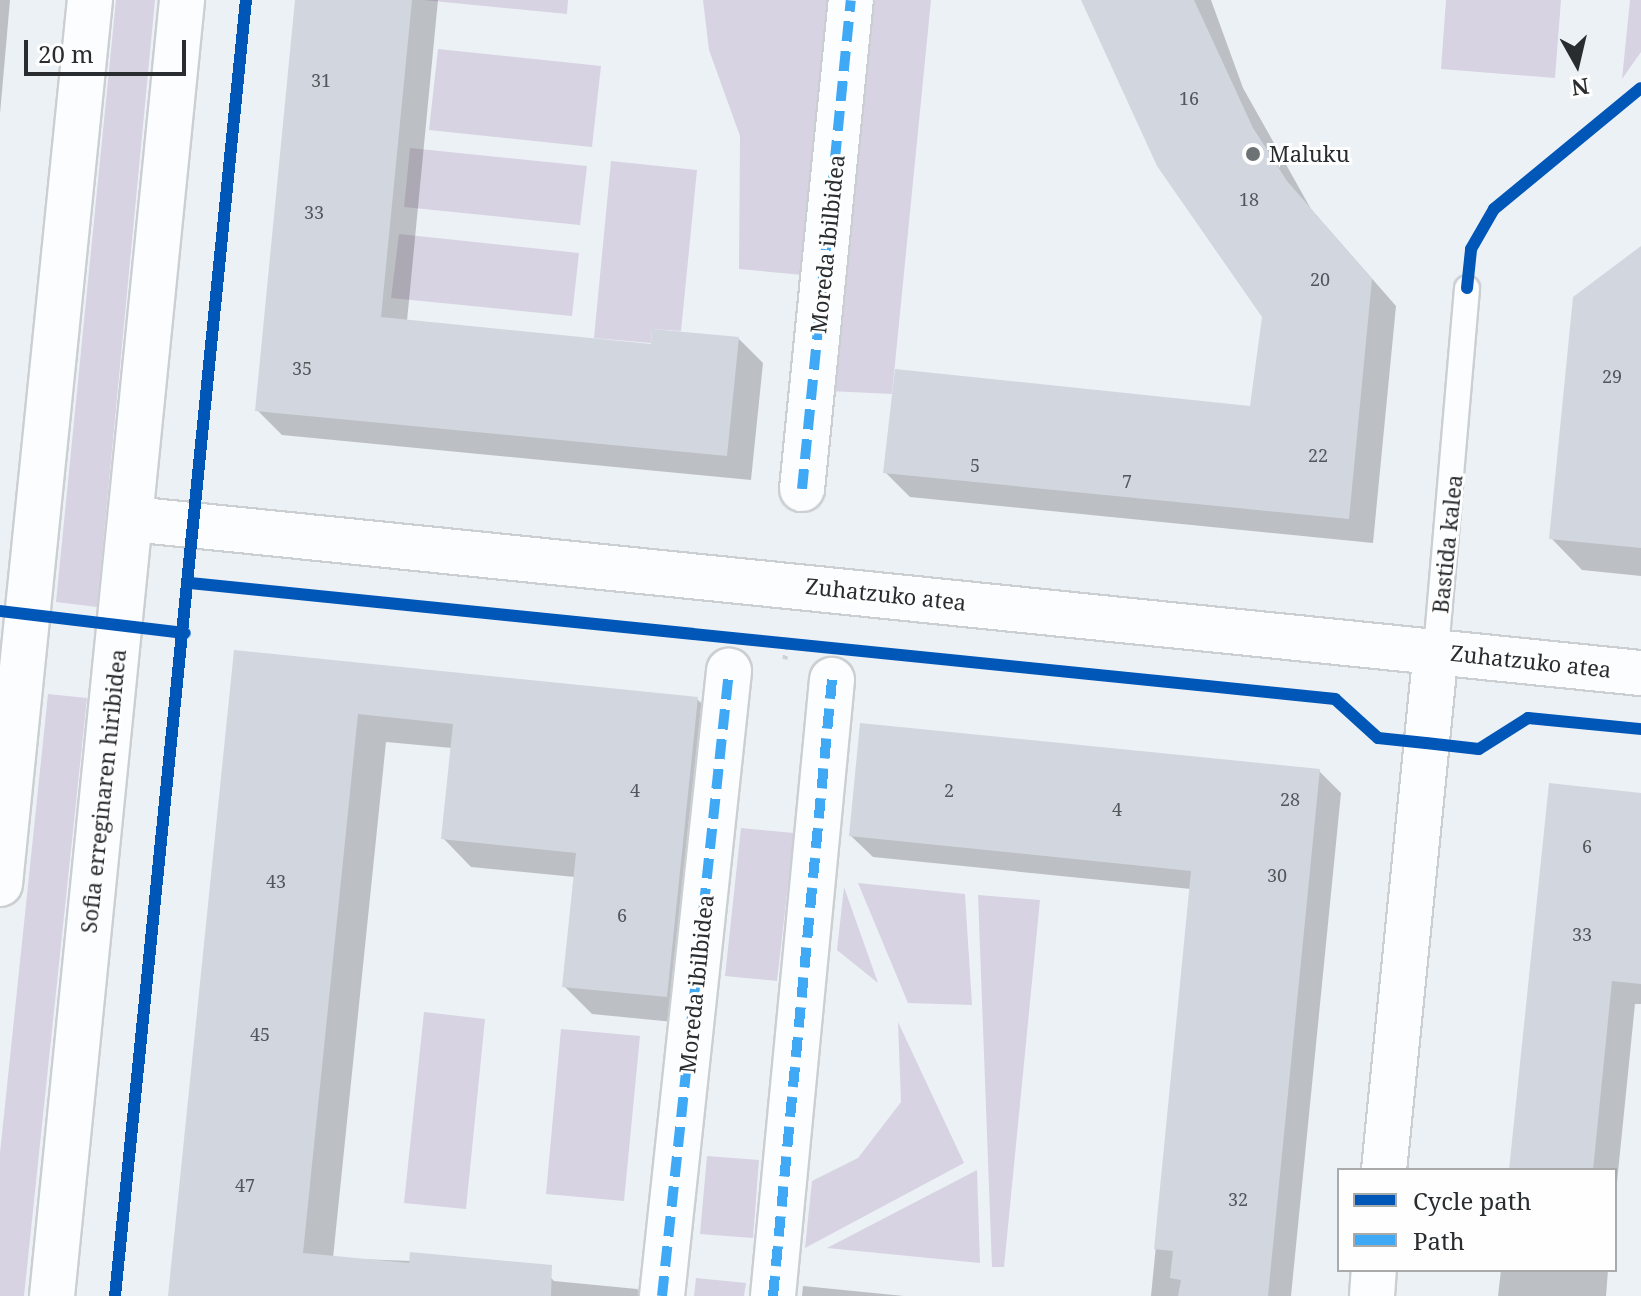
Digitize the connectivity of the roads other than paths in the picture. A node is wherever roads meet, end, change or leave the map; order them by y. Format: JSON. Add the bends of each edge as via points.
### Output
{"nodes":[{"id":1,"x":90,"y":0,"type":"edge"},
{"id":2,"x":182,"y":0,"type":"edge"},
{"id":3,"x":851,"y":0,"type":"edge"},
{"id":4,"x":1467,"y":288,"type":"dead end"},
{"id":5,"x":802,"y":489,"type":"dead end"},
{"id":6,"x":132,"y":519,"type":"junction"},
{"id":7,"x":1436,"y":650,"type":"junction"},
{"id":8,"x":729,"y":671,"type":"dead end"},
{"id":9,"x":1641,"y":673,"type":"edge"},
{"id":10,"x":832,"y":680,"type":"dead end"},
{"id":11,"x":0,"y":884,"type":"edge"},
{"id":12,"x":1384,"y":1168,"type":"edge"},
{"id":13,"x":1374,"y":1272,"type":"edge"},
{"id":14,"x":52,"y":1296,"type":"edge"},
{"id":15,"x":662,"y":1296,"type":"edge"},
{"id":16,"x":773,"y":1296,"type":"edge"},
{"id":17,"x":1372,"y":1296,"type":"edge"}],
"edges":[{"from":1,"to":11,"type":"street"},
{"from":2,"to":6,"type":"street","name":"Sofia erreginaren hiribidea"},
{"from":3,"to":5,"type":"street","name":"Moreda ibilbidea"},
{"from":4,"to":7,"type":"lane","name":"Bastida kalea"},
{"from":6,"to":7,"type":"street","name":"Zuhatzuko atea"},
{"from":6,"to":14,"type":"street","name":"Sofia erreginaren hiribidea"},
{"from":7,"to":9,"type":"street","name":"Zuhatzuko atea"},
{"from":7,"to":12,"type":"street","name":"Bastida kalea"},
{"from":8,"to":15,"type":"street","name":"Moreda ibilbidea"},
{"from":10,"to":16,"type":"street"},
{"from":13,"to":17,"type":"street"}]}
